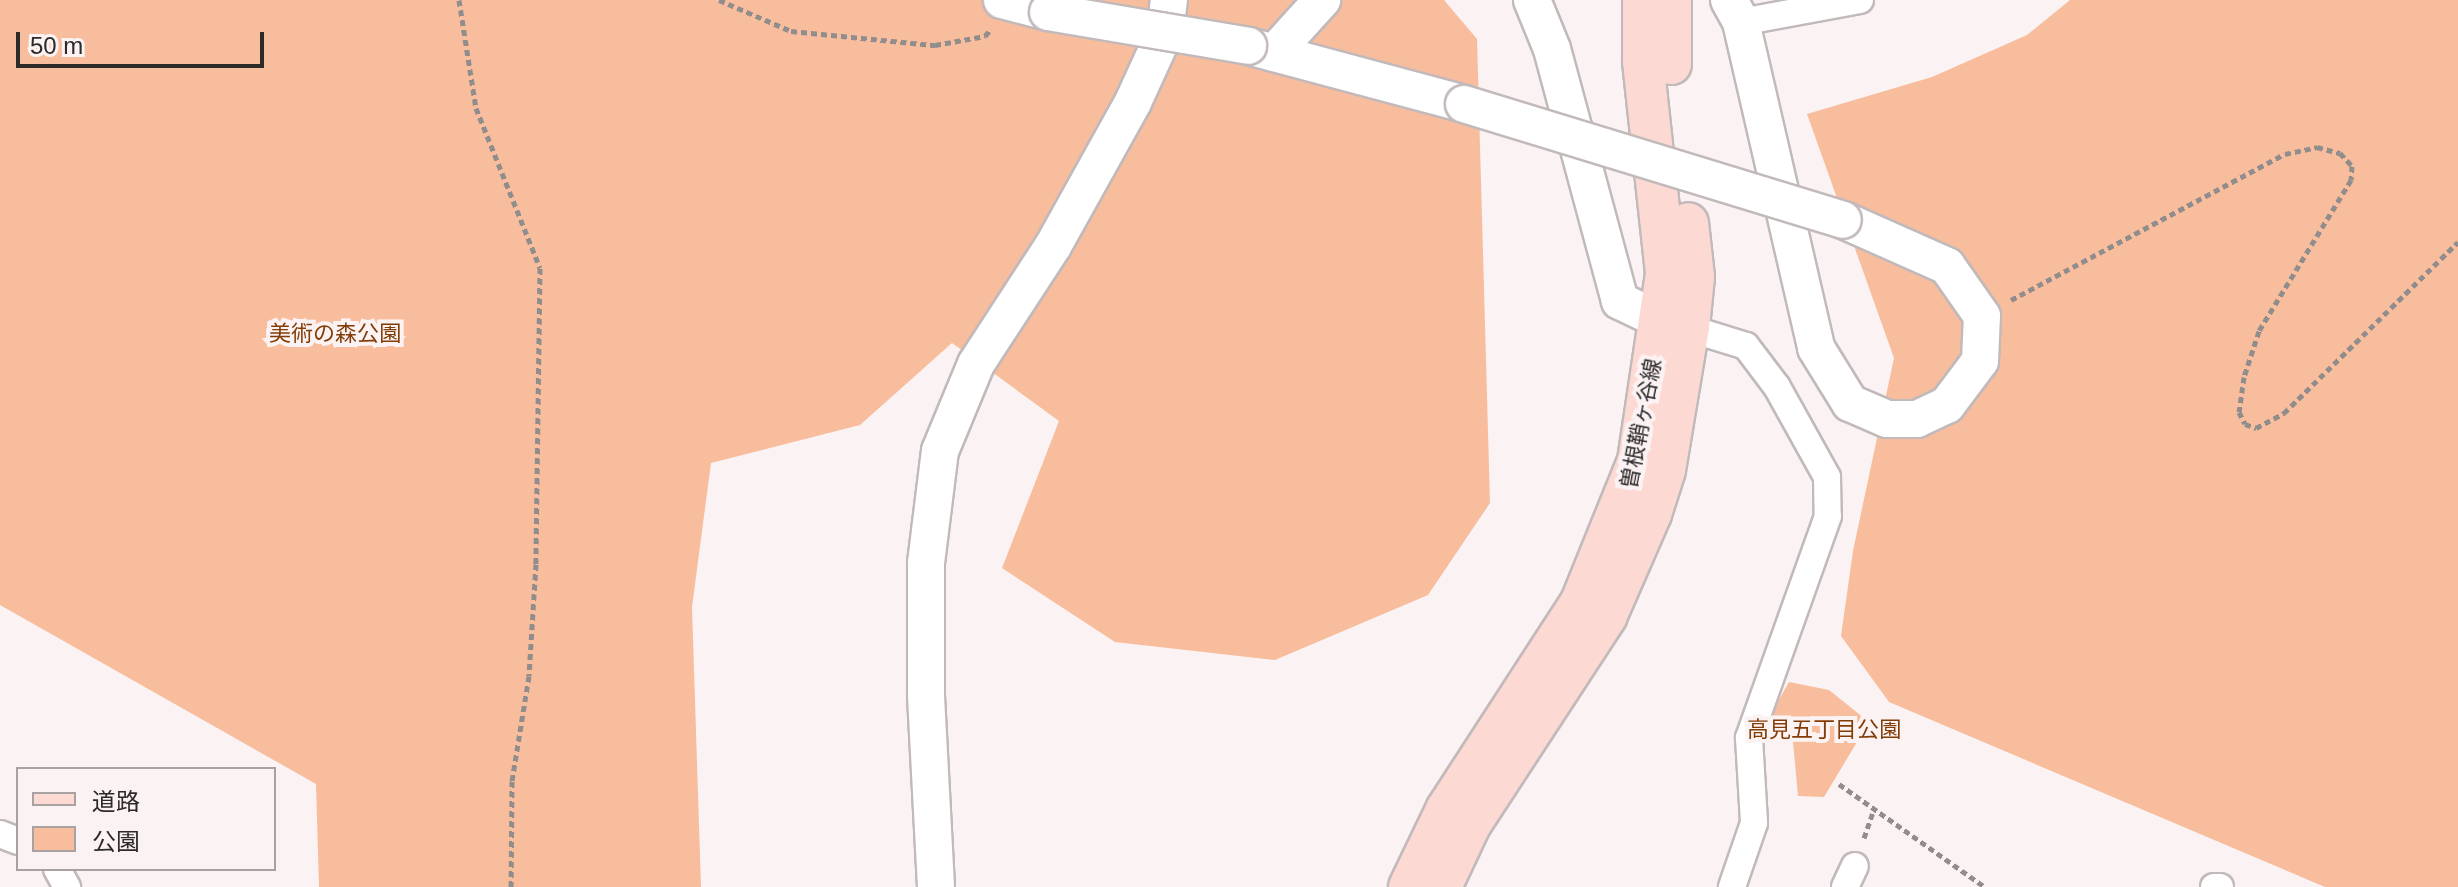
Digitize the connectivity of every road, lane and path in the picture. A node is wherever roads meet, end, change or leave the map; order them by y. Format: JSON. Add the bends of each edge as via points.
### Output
{"nodes":[{"id":1,"x":459,"y":0,"type":"edge"},
{"id":2,"x":719,"y":0,"type":"edge"},
{"id":3,"x":1169,"y":0,"type":"edge"},
{"id":4,"x":1322,"y":0,"type":"edge"},
{"id":5,"x":1532,"y":0,"type":"edge"},
{"id":6,"x":1643,"y":0,"type":"edge"},
{"id":7,"x":1671,"y":0,"type":"edge"},
{"id":8,"x":1007,"y":1,"type":"edge"},
{"id":9,"x":1856,"y":1,"type":"edge"},
{"id":10,"x":1735,"y":11,"type":"edge"},
{"id":11,"x":1261,"y":49,"type":"junction"},
{"id":12,"x":2458,"y":242,"type":"edge"},
{"id":13,"x":1982,"y":316,"type":"junction"},
{"id":14,"x":1675,"y":324,"type":"junction"},
{"id":15,"x":1839,"y":784,"type":"dead end"},
{"id":16,"x":511,"y":887,"type":"edge"},
{"id":17,"x":936,"y":887,"type":"edge"},
{"id":18,"x":1409,"y":887,"type":"edge"},
{"id":19,"x":1441,"y":887,"type":"edge"},
{"id":20,"x":1732,"y":887,"type":"edge"},
{"id":21,"x":1985,"y":887,"type":"edge"},
{"id":22,"x":2214,"y":887,"type":"edge"},
{"id":23,"x":2220,"y":887,"type":"edge"}],
"edges":[{"from":1,"to":16,"type":"path","via":[[476,108],[540,268],[536,564],[529,676],[512,781]]},
{"from":2,"to":8,"type":"path","via":[[791,31],[935,45],[985,36]]},
{"from":3,"to":17,"type":"street","via":[[1165,32],[1133,102],[1053,246],[976,364],[940,451],[926,563],[926,695]]},
{"from":4,"to":11,"type":"street"},
{"from":5,"to":14,"type":"street","via":[[1552,49],[1620,301]]},
{"from":6,"to":14,"type":"main road","name":"曽根鞘ヶ谷線","via":[[1643,60]]},
{"from":7,"to":14,"type":"main road","name":"曽根鞘ヶ谷線","via":[[1671,62],[1694,277]]},
{"from":8,"to":11,"type":"street","bridge":true},
{"from":9,"to":10,"type":"street"},
{"from":10,"to":13,"type":"street","via":[[1816,348],[1850,403],[1887,419],[1917,419],[1947,405],[1980,361]]},
{"from":11,"to":13,"type":"street","bridge":true,"via":[[1464,104],[1843,220],[1947,266]]},
{"from":12,"to":13,"type":"path","via":[[2284,413],[2256,428],[2245,424],[2239,412],[2244,377],[2259,331],[2351,180],[2352,166],[2340,153],[2317,147],[2285,154]]},
{"from":14,"to":18,"type":"main road","name":"曽根鞘ヶ谷線","via":[[1638,461],[1603,558],[1581,602],[1446,810]]},
{"from":14,"to":19,"type":"main road","name":"曽根鞘ヶ谷線","via":[[1665,470],[1628,570],[1606,617],[1470,825]]},
{"from":14,"to":20,"type":"street","via":[[1746,346],[1777,387],[1827,477],[1828,516],[1749,738],[1754,823]]},
{"from":15,"to":21,"type":"path"},
{"from":22,"to":23,"type":"street"}]}
